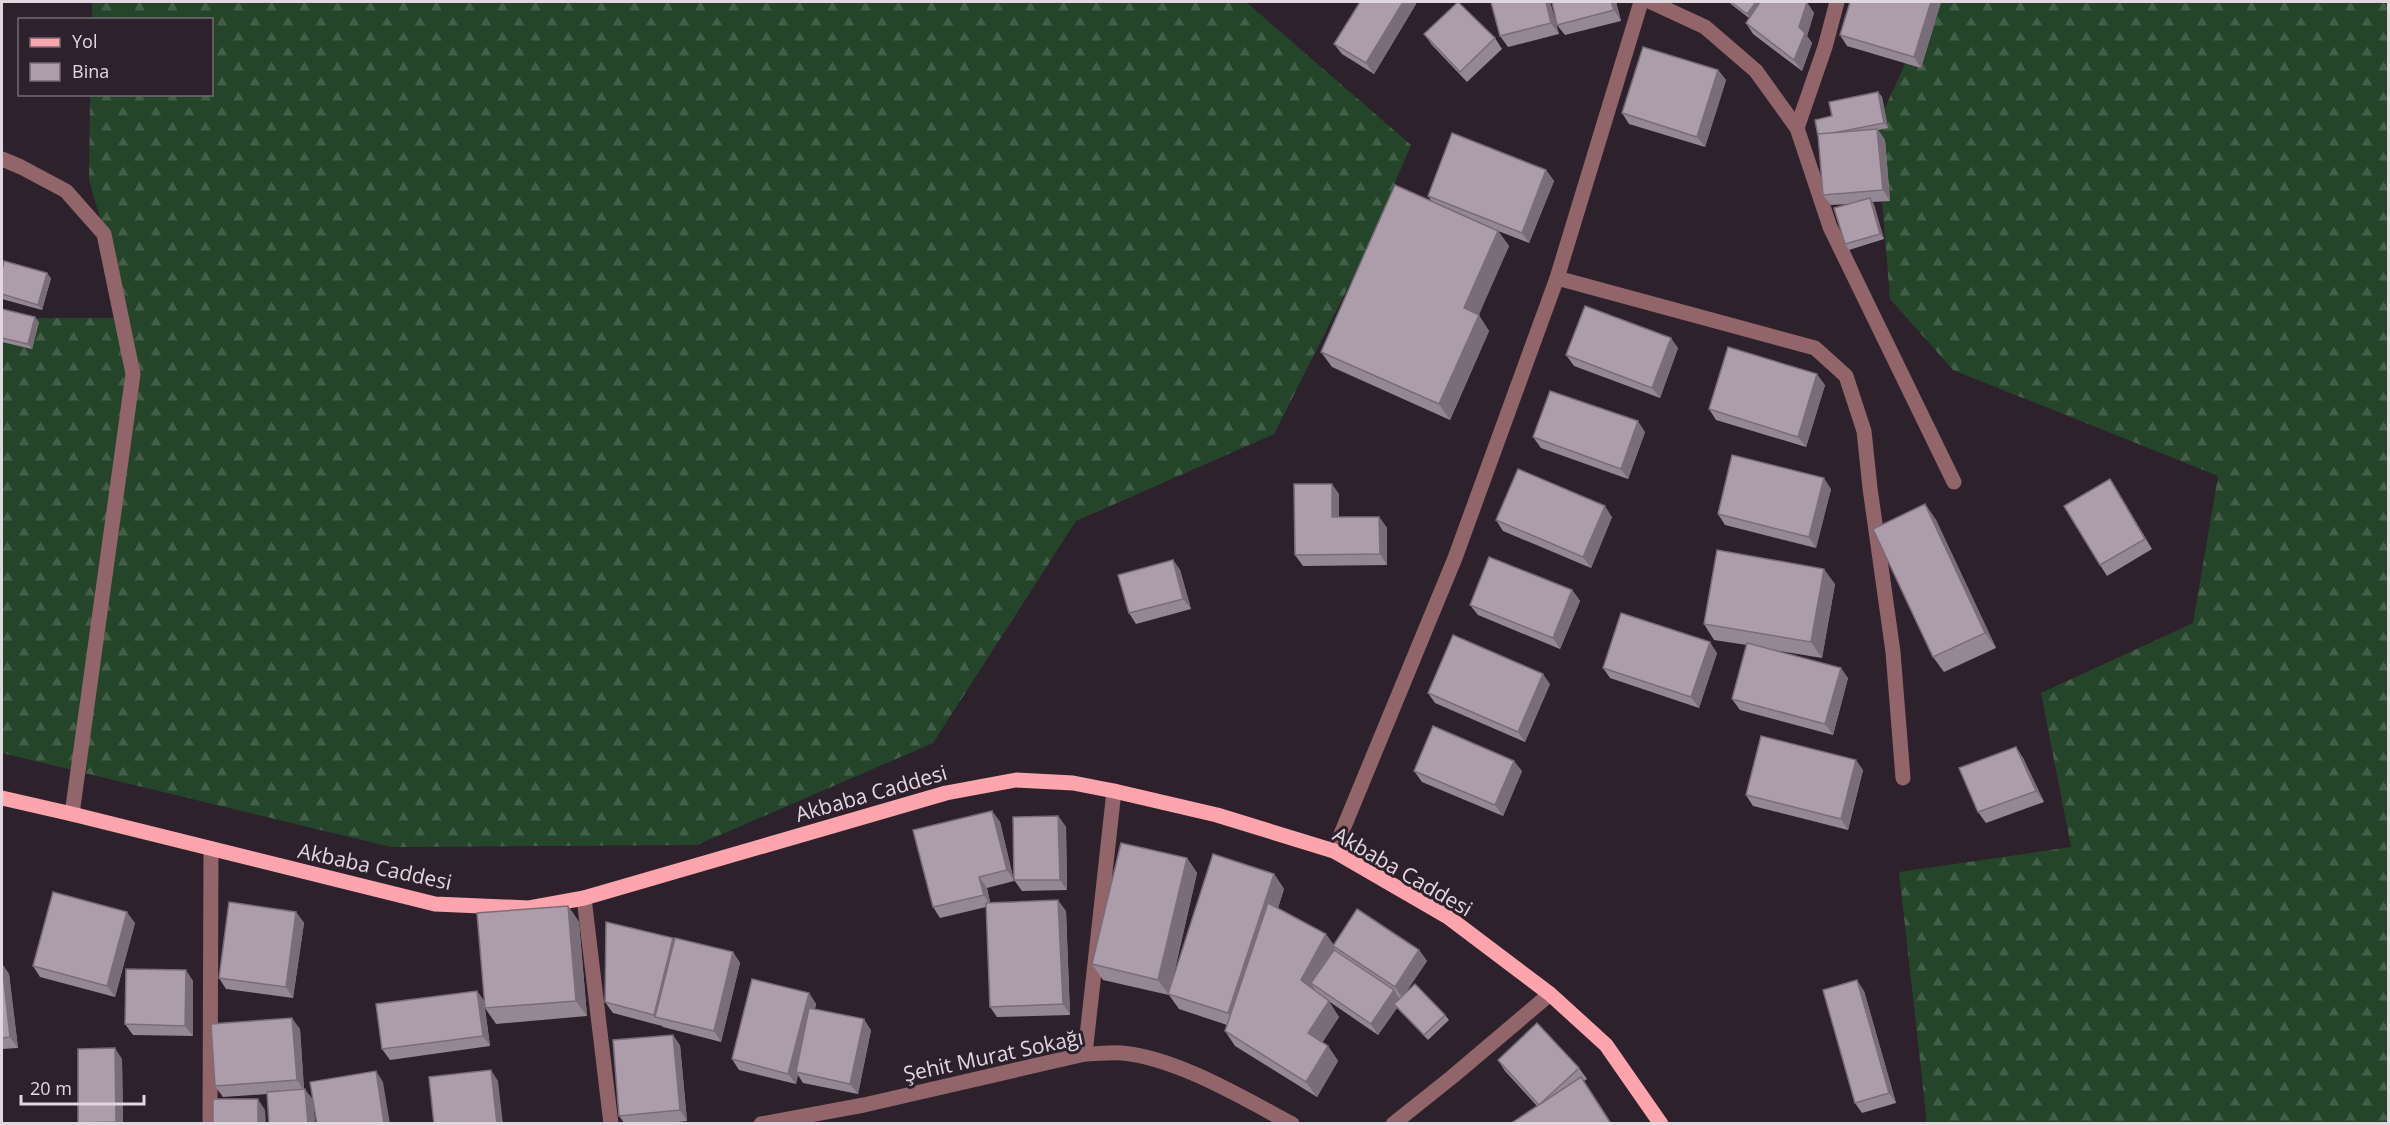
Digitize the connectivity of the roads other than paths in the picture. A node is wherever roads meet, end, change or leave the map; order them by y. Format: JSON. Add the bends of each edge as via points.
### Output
{"nodes":[{"id":1,"x":1641,"y":2,"type":"edge"},
{"id":2,"x":1650,"y":2,"type":"edge"},
{"id":3,"x":1838,"y":2,"type":"edge"},
{"id":4,"x":1797,"y":128,"type":"junction"},
{"id":5,"x":2,"y":159,"type":"edge"},
{"id":6,"x":1557,"y":278,"type":"junction"},
{"id":7,"x":1954,"y":482,"type":"dead end"},
{"id":8,"x":1903,"y":778,"type":"dead end"},
{"id":9,"x":1114,"y":791,"type":"junction"},
{"id":10,"x":2,"y":798,"type":"edge"},
{"id":11,"x":72,"y":813,"type":"junction"},
{"id":12,"x":211,"y":849,"type":"junction"},
{"id":13,"x":1334,"y":851,"type":"junction"},
{"id":14,"x":584,"y":898,"type":"junction"},
{"id":15,"x":1550,"y":994,"type":"junction"},
{"id":16,"x":1085,"y":1054,"type":"junction"},
{"id":17,"x":210,"y":1124,"type":"edge"},
{"id":18,"x":611,"y":1124,"type":"edge"},
{"id":19,"x":762,"y":1124,"type":"edge"},
{"id":20,"x":1292,"y":1124,"type":"edge"},
{"id":21,"x":1393,"y":1124,"type":"edge"},
{"id":22,"x":1660,"y":1124,"type":"edge"}],
"edges":[{"from":1,"to":6,"type":"street"},
{"from":2,"to":4,"type":"street","via":[[1705,27],[1722,41],[1756,71]]},
{"from":3,"to":4,"type":"street"},
{"from":4,"to":7,"type":"street","via":[[1830,227]]},
{"from":5,"to":11,"type":"street","via":[[66,191],[104,234],[133,374]]},
{"from":6,"to":8,"type":"street","via":[[1815,348],[1846,376],[1864,431],[1893,652]]},
{"from":6,"to":13,"type":"street","via":[[1455,558]]},
{"from":9,"to":13,"type":"main road","name":"Akbaba Caddesi","via":[[1217,815]]},
{"from":9,"to":14,"type":"main road","name":"Akbaba Caddesi","via":[[1073,783],[1016,780],[946,793]]},
{"from":9,"to":16,"type":"street"},
{"from":10,"to":11,"type":"main road","name":"Akbaba Caddesi"},
{"from":11,"to":12,"type":"main road","name":"Akbaba Caddesi"},
{"from":12,"to":14,"type":"main road","name":"Akbaba Caddesi","via":[[435,904],[529,908]]},
{"from":12,"to":17,"type":"street"},
{"from":13,"to":15,"type":"main road","name":"Akbaba Caddesi","via":[[1448,916]]},
{"from":14,"to":18,"type":"street"},
{"from":15,"to":21,"type":"street"},
{"from":15,"to":22,"type":"main road","name":"Akbaba Caddesi","via":[[1606,1045]]},
{"from":16,"to":19,"type":"street","name":"Şehit Murat Sokağı","via":[[864,1105]]},
{"from":16,"to":20,"type":"street","name":"Şehit Murat Sokağı","via":[[1123,1053],[1164,1062]]}]}
